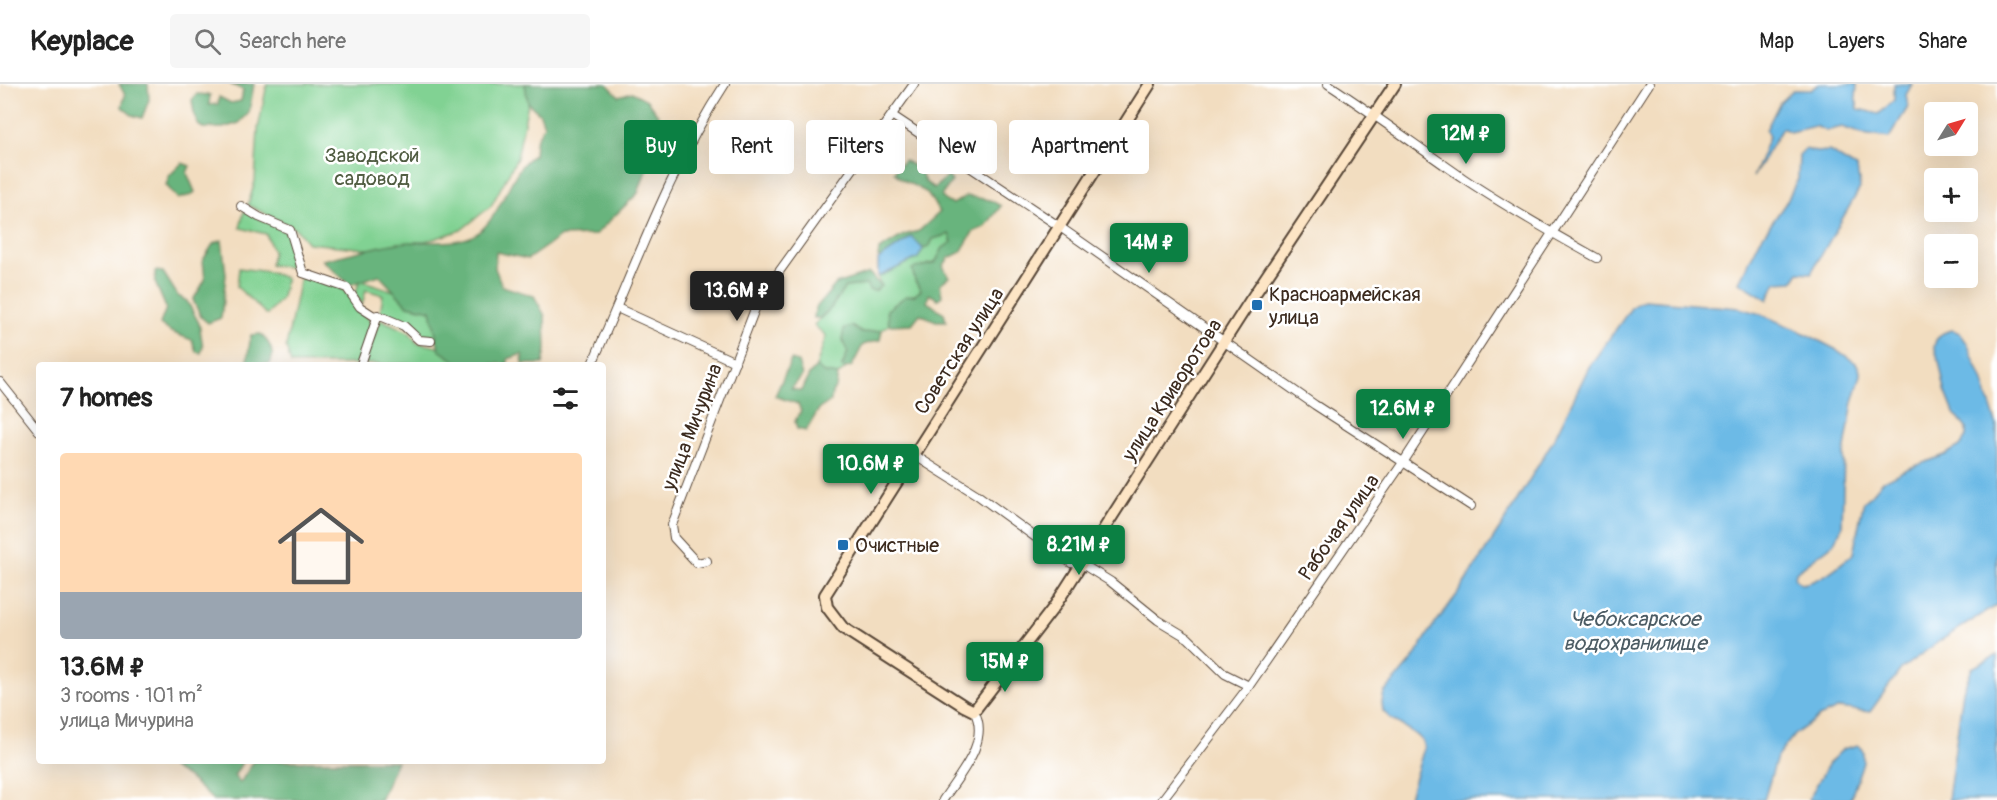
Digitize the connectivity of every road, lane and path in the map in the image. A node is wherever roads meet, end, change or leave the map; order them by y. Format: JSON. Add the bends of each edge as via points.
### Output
{"nodes":[{"id":1,"x":725,"y":84,"type":"edge"},
{"id":2,"x":914,"y":84,"type":"edge"},
{"id":3,"x":1150,"y":84,"type":"edge"},
{"id":4,"x":1328,"y":84,"type":"edge"},
{"id":5,"x":1395,"y":84,"type":"edge"},
{"id":6,"x":1649,"y":84,"type":"edge"},
{"id":7,"x":1375,"y":114,"type":"junction"},
{"id":8,"x":893,"y":116,"type":"junction"},
{"id":9,"x":241,"y":206,"type":"dead end"},
{"id":10,"x":1060,"y":228,"type":"junction"},
{"id":11,"x":1553,"y":234,"type":"junction"},
{"id":12,"x":1597,"y":258,"type":"dead end"},
{"id":13,"x":617,"y":308,"type":"junction"},
{"id":14,"x":378,"y":315,"type":"junction"},
{"id":15,"x":431,"y":341,"type":"dead end"},
{"id":16,"x":1224,"y":342,"type":"junction"},
{"id":17,"x":362,"y":362,"type":"edge"},
{"id":18,"x":593,"y":362,"type":"edge"},
{"id":19,"x":735,"y":362,"type":"junction"},
{"id":20,"x":0,"y":382,"type":"edge"},
{"id":21,"x":36,"y":427,"type":"edge"},
{"id":22,"x":914,"y":455,"type":"junction"},
{"id":23,"x":1404,"y":461,"type":"junction"},
{"id":24,"x":1472,"y":506,"type":"dead end"},
{"id":25,"x":707,"y":561,"type":"dead end"},
{"id":26,"x":1082,"y":564,"type":"junction"},
{"id":27,"x":1249,"y":686,"type":"junction"},
{"id":28,"x":974,"y":711,"type":"junction"},
{"id":29,"x":943,"y":800,"type":"edge"},
{"id":30,"x":1162,"y":800,"type":"edge"}],
"edges":[{"from":1,"to":13,"type":"street","via":[[659,204]]},
{"from":2,"to":8,"type":"street","name":"улица Мичурина"},
{"from":3,"to":10,"type":"street","name":"Советская улица"},
{"from":4,"to":7,"type":"street"},
{"from":5,"to":7,"type":"street","name":"улица Криворотова"},
{"from":6,"to":11,"type":"street","name":"Рабочая улица"},
{"from":7,"to":11,"type":"street","via":[[1464,179]]},
{"from":7,"to":16,"type":"street","name":"улица Криворотова"},
{"from":8,"to":10,"type":"street"},
{"from":8,"to":19,"type":"street","name":"улица Мичурина","via":[[758,301]]},
{"from":9,"to":14,"type":"street","via":[[290,230],[303,273],[347,288],[360,307]]},
{"from":10,"to":16,"type":"street"},
{"from":10,"to":22,"type":"street","name":"Советская улица"},
{"from":11,"to":12,"type":"street"},
{"from":11,"to":23,"type":"street","name":"Рабочая улица"},
{"from":13,"to":18,"type":"street"},
{"from":13,"to":19,"type":"street"},
{"from":14,"to":15,"type":"street","via":[[404,326],[419,340]]},
{"from":14,"to":17,"type":"street"},
{"from":16,"to":23,"type":"street"},
{"from":16,"to":26,"type":"street","name":"улица Криворотова"},
{"from":19,"to":25,"type":"street","name":"улица Мичурина","via":[[672,525],[674,538],[697,563]]},
{"from":20,"to":21,"type":"street"},
{"from":22,"to":26,"type":"street","via":[[1071,562]]},
{"from":22,"to":28,"type":"street","name":"Советская улица","via":[[828,589],[827,607],[843,628]]},
{"from":23,"to":24,"type":"street"},
{"from":23,"to":27,"type":"street","name":"Рабочая улица"},
{"from":26,"to":27,"type":"street","via":[[1188,638],[1225,674]]},
{"from":26,"to":28,"type":"street","name":"улица Криворотова","via":[[1027,645]]},
{"from":27,"to":30,"type":"street","name":"Рабочая улица"},
{"from":28,"to":29,"type":"street","via":[[979,720],[978,744]]}]}
